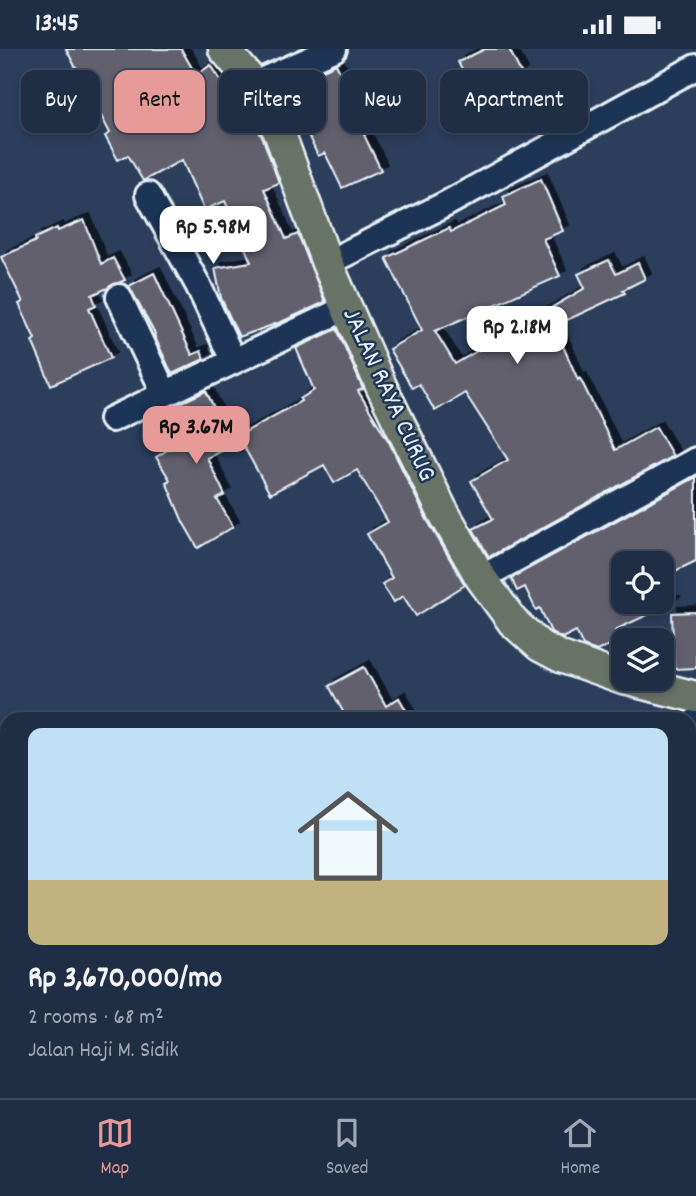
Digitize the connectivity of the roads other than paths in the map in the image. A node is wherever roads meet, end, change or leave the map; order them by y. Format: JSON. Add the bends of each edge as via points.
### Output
{"nodes":[{"id":1,"x":224,"y":49,"type":"edge"},
{"id":2,"x":334,"y":49,"type":"edge"},
{"id":3,"x":696,"y":67,"type":"edge"},
{"id":4,"x":242,"y":70,"type":"edge"},
{"id":5,"x":286,"y":70,"type":"edge"},
{"id":6,"x":279,"y":133,"type":"edge"},
{"id":7,"x":148,"y":195,"type":"dead end"},
{"id":8,"x":327,"y":263,"type":"junction"},
{"id":9,"x":119,"y":297,"type":"dead end"},
{"id":10,"x":346,"y":308,"type":"junction"},
{"id":11,"x":233,"y":361,"type":"junction"},
{"id":12,"x":164,"y":392,"type":"junction"},
{"id":13,"x":112,"y":419,"type":"dead end"},
{"id":14,"x":696,"y":460,"type":"edge"},
{"id":15,"x":481,"y":578,"type":"junction"},
{"id":16,"x":611,"y":674,"type":"edge"},
{"id":17,"x":672,"y":691,"type":"edge"},
{"id":18,"x":696,"y":697,"type":"edge"}],
"edges":[{"from":1,"to":4,"type":"main road","name":"JALAN RAYA CURUG"},
{"from":2,"to":5,"type":"street"},
{"from":3,"to":8,"type":"street","via":[[446,204]]},
{"from":6,"to":8,"type":"main road","name":"JALAN RAYA CURUG"},
{"from":7,"to":11,"type":"street"},
{"from":8,"to":10,"type":"main road","name":"JALAN RAYA CURUG"},
{"from":9,"to":12,"type":"street"},
{"from":10,"to":11,"type":"street"},
{"from":10,"to":15,"type":"main road","name":"JALAN RAYA CURUG","via":[[442,510]]},
{"from":11,"to":12,"type":"street"},
{"from":12,"to":13,"type":"street"},
{"from":14,"to":15,"type":"street"},
{"from":15,"to":16,"type":"main road","name":"JALAN RAYA CURUG","via":[[513,622],[540,646]]},
{"from":17,"to":18,"type":"main road","name":"JALAN RAYA CURUG"}]}
